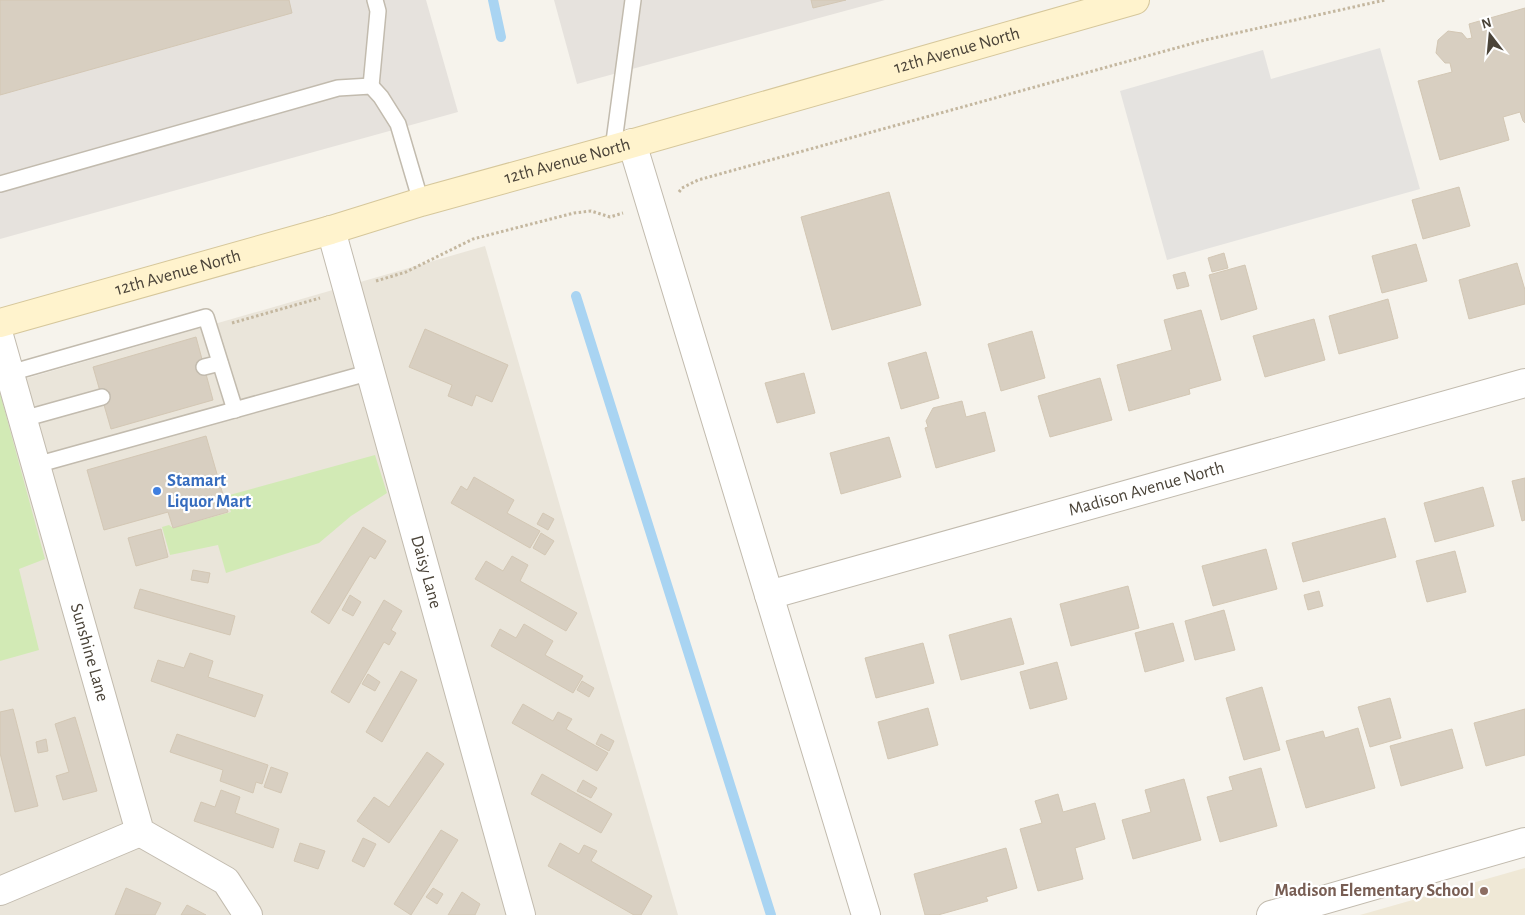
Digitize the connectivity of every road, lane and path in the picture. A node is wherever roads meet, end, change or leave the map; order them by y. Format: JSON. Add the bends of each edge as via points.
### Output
{"nodes":[{"id":1,"x":375,"y":0,"type":"edge"},
{"id":2,"x":633,"y":0,"type":"edge"},
{"id":3,"x":1135,"y":0,"type":"edge"},
{"id":4,"x":1386,"y":0,"type":"edge"},
{"id":5,"x":371,"y":86,"type":"junction"},
{"id":6,"x":622,"y":146,"type":"junction"},
{"id":7,"x":0,"y":184,"type":"edge"},
{"id":8,"x":422,"y":202,"type":"junction"},
{"id":9,"x":651,"y":205,"type":"junction"},
{"id":10,"x":331,"y":230,"type":"junction"},
{"id":11,"x":348,"y":290,"type":"junction"},
{"id":12,"x":0,"y":323,"type":"edge"},
{"id":13,"x":210,"y":329,"type":"junction"},
{"id":14,"x":0,"y":339,"type":"edge"},
{"id":15,"x":220,"y":362,"type":"junction"},
{"id":16,"x":204,"y":367,"type":"dead end"},
{"id":17,"x":371,"y":372,"type":"junction"},
{"id":18,"x":10,"y":373,"type":"junction"},
{"id":19,"x":1525,"y":383,"type":"edge"},
{"id":20,"x":102,"y":397,"type":"dead end"},
{"id":21,"x":235,"y":410,"type":"junction"},
{"id":22,"x":23,"y":419,"type":"junction"},
{"id":23,"x":36,"y":465,"type":"junction"},
{"id":24,"x":769,"y":595,"type":"junction"},
{"id":25,"x":140,"y":832,"type":"junction"},
{"id":26,"x":1525,"y":842,"type":"edge"},
{"id":27,"x":0,"y":891,"type":"edge"},
{"id":28,"x":248,"y":915,"type":"edge"},
{"id":29,"x":521,"y":915,"type":"edge"},
{"id":30,"x":866,"y":915,"type":"edge"},
{"id":31,"x":1270,"y":915,"type":"edge"}],
"edges":[{"from":1,"to":5,"type":"lane","via":[[378,11]]},
{"from":2,"to":6,"type":"lane"},
{"from":3,"to":6,"type":"main road","name":"12th Avenue North"},
{"from":4,"to":9,"type":"path","via":[[1205,40],[698,180],[682,188],[676,198]]},
{"from":5,"to":7,"type":"lane","via":[[338,88]]},
{"from":5,"to":8,"type":"lane","via":[[398,124]]},
{"from":6,"to":8,"type":"main road","name":"12th Avenue North"},
{"from":6,"to":9,"type":"street"},
{"from":8,"to":10,"type":"main road","name":"12th Avenue North"},
{"from":9,"to":11,"type":"path","via":[[610,217],[590,211],[574,213],[473,239],[406,272]]},
{"from":9,"to":24,"type":"street"},
{"from":10,"to":11,"type":"street","name":"Daisy Lane"},
{"from":10,"to":12,"type":"main road","name":"12th Avenue North"},
{"from":11,"to":13,"type":"path"},
{"from":11,"to":17,"type":"street","name":"Daisy Lane"},
{"from":13,"to":15,"type":"lane"},
{"from":13,"to":18,"type":"lane","via":[[206,317]]},
{"from":14,"to":18,"type":"street","name":"Sunshine Lane"},
{"from":15,"to":16,"type":"lane"},
{"from":15,"to":21,"type":"lane"},
{"from":17,"to":21,"type":"lane"},
{"from":17,"to":29,"type":"street","name":"Daisy Lane"},
{"from":18,"to":22,"type":"street","name":"Sunshine Lane"},
{"from":19,"to":24,"type":"street","name":"Madison Avenue North"},
{"from":20,"to":22,"type":"lane"},
{"from":21,"to":23,"type":"lane"},
{"from":22,"to":23,"type":"street","name":"Sunshine Lane"},
{"from":23,"to":25,"type":"street","name":"Sunshine Lane"},
{"from":24,"to":30,"type":"street"},
{"from":25,"to":27,"type":"street"},
{"from":25,"to":28,"type":"street","via":[[226,881]]},
{"from":26,"to":31,"type":"street"}]}
